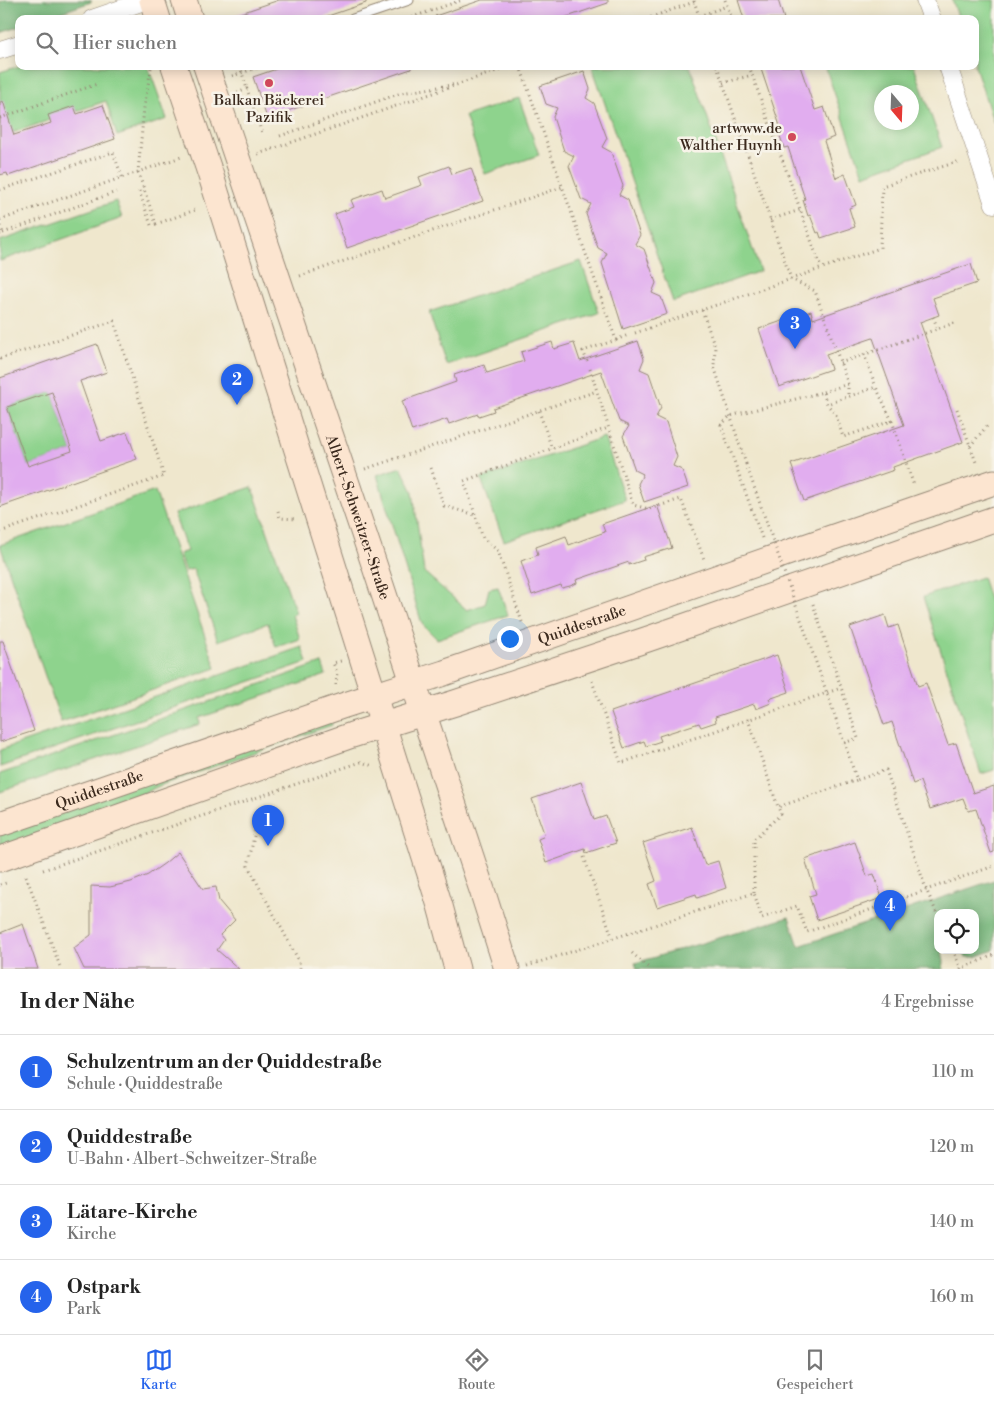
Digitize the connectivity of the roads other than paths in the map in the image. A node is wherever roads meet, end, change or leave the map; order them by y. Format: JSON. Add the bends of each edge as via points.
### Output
{"nodes":[{"id":1,"x":147,"y":0,"type":"edge"},
{"id":2,"x":152,"y":0,"type":"edge"},
{"id":3,"x":184,"y":0,"type":"edge"},
{"id":4,"x":409,"y":0,"type":"edge"},
{"id":5,"x":925,"y":0,"type":"edge"},
{"id":6,"x":104,"y":15,"type":"edge"},
{"id":7,"x":157,"y":15,"type":"edge"},
{"id":8,"x":189,"y":15,"type":"edge"},
{"id":9,"x":366,"y":15,"type":"edge"},
{"id":10,"x":931,"y":15,"type":"edge"},
{"id":11,"x":15,"y":45,"type":"edge"},
{"id":12,"x":0,"y":50,"type":"edge"},
{"id":13,"x":175,"y":70,"type":"edge"},
{"id":14,"x":949,"y":70,"type":"edge"},
{"id":15,"x":217,"y":72,"type":"edge"},
{"id":16,"x":994,"y":204,"type":"edge"},
{"id":17,"x":994,"y":482,"type":"edge"},
{"id":18,"x":994,"y":519,"type":"edge"},
{"id":19,"x":414,"y":683,"type":"junction"},
{"id":20,"x":373,"y":696,"type":"junction"},
{"id":21,"x":423,"y":713,"type":"junction"},
{"id":22,"x":383,"y":726,"type":"junction"},
{"id":23,"x":0,"y":824,"type":"edge"},
{"id":24,"x":0,"y":859,"type":"edge"},
{"id":25,"x":457,"y":969,"type":"edge"},
{"id":26,"x":514,"y":969,"type":"edge"}],
"edges":[{"from":1,"to":6,"type":"street"},
{"from":2,"to":7,"type":"main road"},
{"from":3,"to":8,"type":"main road"},
{"from":4,"to":9,"type":"lane"},
{"from":5,"to":10,"type":"street"},
{"from":11,"to":12,"type":"street"},
{"from":13,"to":20,"type":"main road"},
{"from":14,"to":16,"type":"street"},
{"from":15,"to":19,"type":"main road","name":"Albert-Schweitzer-Straße"},
{"from":17,"to":19,"type":"main road","name":"Quiddestraße"},
{"from":18,"to":21,"type":"main road","name":"Quiddestraße"},
{"from":19,"to":20,"type":"main road","name":"Quiddestraße"},
{"from":19,"to":21,"type":"main road","name":"Albert-Schweitzer-Straße"},
{"from":20,"to":22,"type":"main road"},
{"from":20,"to":23,"type":"main road","name":"Quiddestraße"},
{"from":21,"to":22,"type":"main road","name":"Quiddestraße"},
{"from":21,"to":26,"type":"main road","name":"Albert-Schweitzer-Straße","via":[[482,890]]},
{"from":22,"to":24,"type":"main road","name":"Quiddestraße"},
{"from":22,"to":25,"type":"main road"}]}
